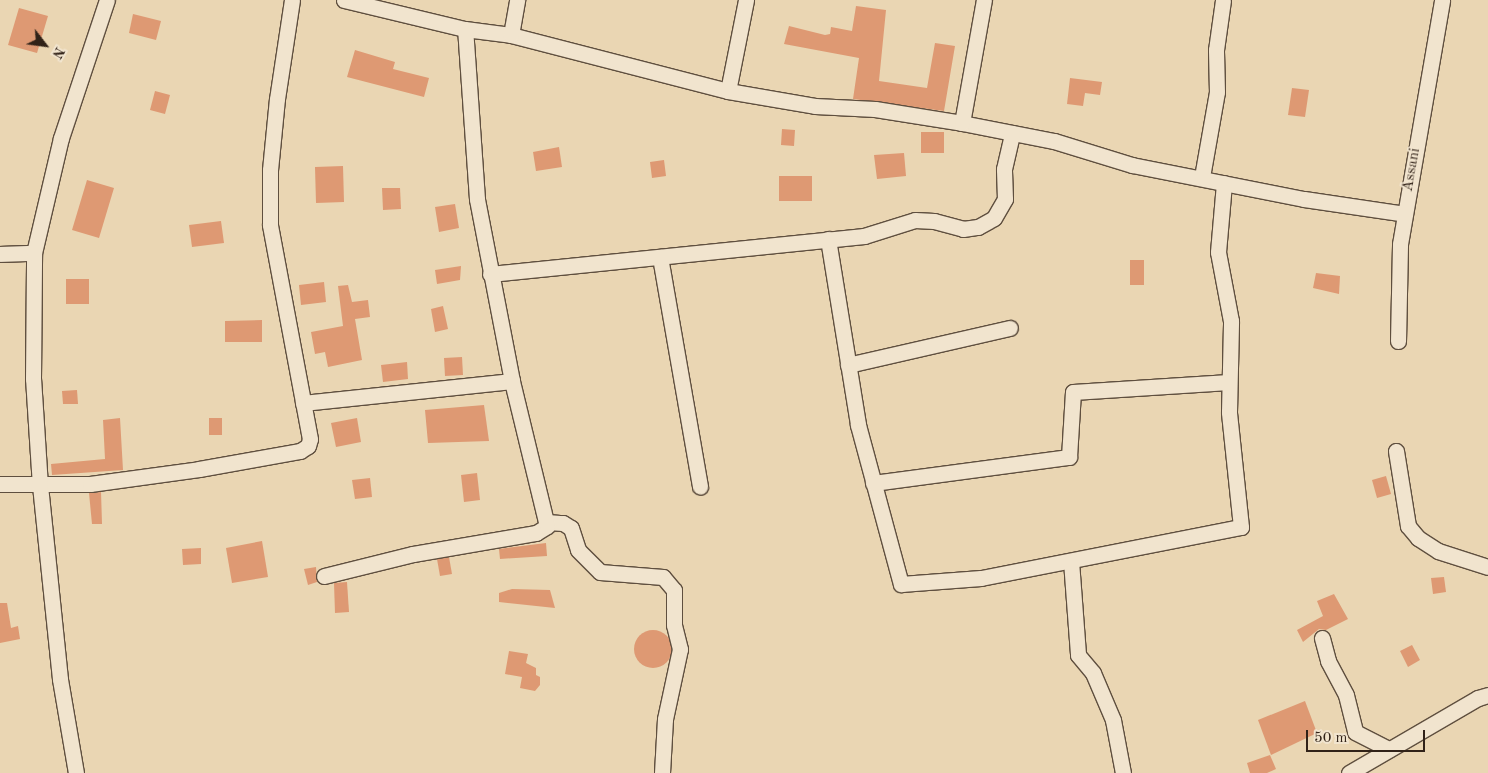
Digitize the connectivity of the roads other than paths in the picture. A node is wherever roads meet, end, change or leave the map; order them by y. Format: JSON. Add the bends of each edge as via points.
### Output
{"nodes":[{"id":1,"x":107,"y":0,"type":"edge"},
{"id":2,"x":292,"y":0,"type":"edge"},
{"id":3,"x":344,"y":0,"type":"edge"},
{"id":4,"x":517,"y":0,"type":"edge"},
{"id":5,"x":746,"y":0,"type":"edge"},
{"id":6,"x":984,"y":0,"type":"edge"},
{"id":7,"x":1223,"y":0,"type":"edge"},
{"id":8,"x":1442,"y":0,"type":"edge"},
{"id":9,"x":464,"y":29,"type":"junction"},
{"id":10,"x":511,"y":35,"type":"junction"},
{"id":11,"x":728,"y":91,"type":"junction"},
{"id":12,"x":962,"y":123,"type":"junction"},
{"id":13,"x":1012,"y":133,"type":"junction"},
{"id":14,"x":1202,"y":177,"type":"junction"},
{"id":15,"x":1224,"y":183,"type":"junction"},
{"id":16,"x":1405,"y":214,"type":"junction"},
{"id":17,"x":828,"y":239,"type":"junction"},
{"id":18,"x":34,"y":253,"type":"junction"},
{"id":19,"x":0,"y":254,"type":"edge"},
{"id":20,"x":660,"y":257,"type":"junction"},
{"id":21,"x":490,"y":274,"type":"junction"},
{"id":22,"x":1010,"y":328,"type":"dead end"},
{"id":23,"x":1398,"y":341,"type":"dead end"},
{"id":24,"x":848,"y":365,"type":"junction"},
{"id":25,"x":512,"y":381,"type":"junction"},
{"id":26,"x":1229,"y":382,"type":"junction"},
{"id":27,"x":303,"y":404,"type":"junction"},
{"id":28,"x":1396,"y":451,"type":"dead end"},
{"id":29,"x":873,"y":483,"type":"junction"},
{"id":30,"x":0,"y":484,"type":"edge"},
{"id":31,"x":40,"y":486,"type":"junction"},
{"id":32,"x":700,"y":487,"type":"dead end"},
{"id":33,"x":547,"y":522,"type":"junction"},
{"id":34,"x":1071,"y":561,"type":"junction"},
{"id":35,"x":1488,"y":567,"type":"edge"},
{"id":36,"x":324,"y":576,"type":"dead end"},
{"id":37,"x":1322,"y":638,"type":"dead end"},
{"id":38,"x":1488,"y":695,"type":"edge"},
{"id":39,"x":1389,"y":749,"type":"junction"},
{"id":40,"x":76,"y":773,"type":"edge"},
{"id":41,"x":662,"y":773,"type":"edge"},
{"id":42,"x":1123,"y":773,"type":"edge"},
{"id":43,"x":1349,"y":773,"type":"edge"}],
"edges":[{"from":1,"to":18,"type":"street","via":[[61,138]]},
{"from":2,"to":27,"type":"street","via":[[276,108],[270,170],[270,225]]},
{"from":3,"to":9,"type":"street"},
{"from":4,"to":10,"type":"street"},
{"from":5,"to":11,"type":"street"},
{"from":6,"to":12,"type":"street"},
{"from":7,"to":14,"type":"street","via":[[1216,50],[1217,92]]},
{"from":8,"to":16,"type":"street","name":"Assani"},
{"from":9,"to":10,"type":"street"},
{"from":9,"to":21,"type":"street","via":[[477,199]]},
{"from":10,"to":11,"type":"street"},
{"from":11,"to":12,"type":"street","via":[[815,106],[876,109]]},
{"from":12,"to":13,"type":"street"},
{"from":13,"to":14,"type":"street","via":[[1054,141],[1132,165]]},
{"from":13,"to":17,"type":"street","via":[[1004,169],[1005,199],[994,218],[978,227],[963,229],[934,221],[915,220],[864,236]]},
{"from":14,"to":15,"type":"street"},
{"from":15,"to":16,"type":"street"},
{"from":15,"to":26,"type":"street","via":[[1218,252],[1231,321]]},
{"from":16,"to":23,"type":"street","name":"Assani","via":[[1400,244]]},
{"from":17,"to":20,"type":"street"},
{"from":17,"to":24,"type":"street"},
{"from":18,"to":19,"type":"street"},
{"from":18,"to":31,"type":"street","via":[[33,379]]},
{"from":20,"to":21,"type":"street"},
{"from":20,"to":32,"type":"street"},
{"from":21,"to":25,"type":"street"},
{"from":22,"to":24,"type":"street"},
{"from":24,"to":29,"type":"street","via":[[858,425]]},
{"from":25,"to":27,"type":"street"},
{"from":25,"to":33,"type":"street"},
{"from":26,"to":29,"type":"street","via":[[1073,392],[1069,457]]},
{"from":26,"to":34,"type":"street","via":[[1241,527]]},
{"from":27,"to":31,"type":"street","via":[[310,438],[306,449],[90,484]]},
{"from":28,"to":35,"type":"street","via":[[1408,526],[1418,538],[1438,551]]},
{"from":29,"to":34,"type":"street","via":[[901,584],[981,578]]},
{"from":30,"to":31,"type":"street"},
{"from":31,"to":40,"type":"street","via":[[60,679]]},
{"from":33,"to":36,"type":"street","via":[[545,529],[536,533],[413,554]]},
{"from":33,"to":41,"type":"street","via":[[563,523],[571,528],[578,550],[600,572],[663,577],[674,590],[674,625],[680,649],[665,719]]},
{"from":34,"to":42,"type":"street","via":[[1078,655],[1093,673],[1113,720]]},
{"from":37,"to":39,"type":"street","via":[[1328,661],[1346,695],[1356,732]]},
{"from":38,"to":39,"type":"street"},
{"from":39,"to":43,"type":"street"}]}
